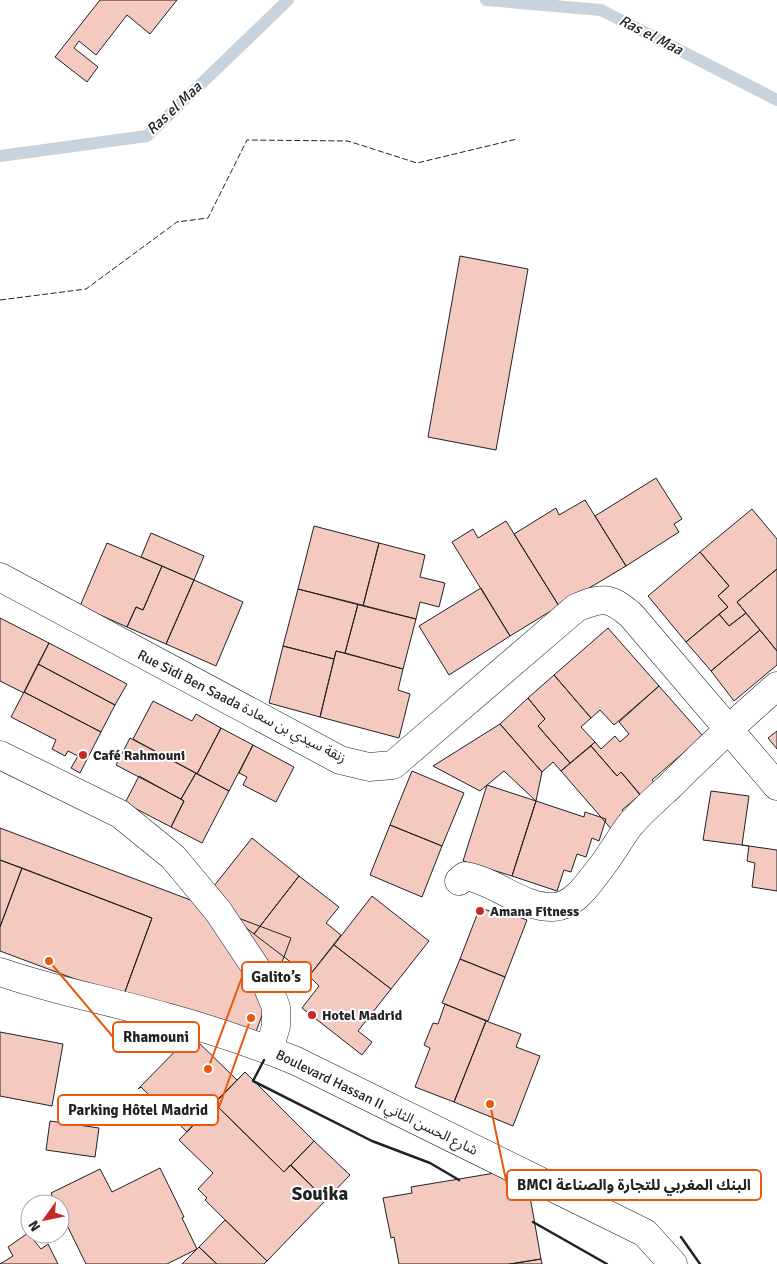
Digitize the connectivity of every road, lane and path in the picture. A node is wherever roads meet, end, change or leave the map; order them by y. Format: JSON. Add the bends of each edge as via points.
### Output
{"nodes":[{"id":1,"x":0,"y":577,"type":"edge"},
{"id":2,"x":777,"y":686,"type":"edge"},
{"id":3,"x":728,"y":728,"type":"junction"},
{"id":4,"x":0,"y":755,"type":"edge"},
{"id":5,"x":777,"y":786,"type":"edge"},
{"id":6,"x":459,"y":881,"type":"dead end"},
{"id":7,"x":0,"y":972,"type":"edge"},
{"id":8,"x":269,"y":1050,"type":"junction"},
{"id":9,"x":673,"y":1264,"type":"edge"}],
"edges":[{"from":1,"to":3,"type":"street","name":"Rue Sidi Ben Saada زنقة سيدي بن سعادة","via":[[340,760],[369,767],[393,765],[576,608],[598,599],[616,602],[631,616]]},
{"from":2,"to":3,"type":"street"},
{"from":3,"to":5,"type":"street","name":"Rue Sidi Ben Saada زنقة سيدي بن سعادة"},
{"from":3,"to":6,"type":"street","via":[[630,825],[590,881],[567,903],[556,907],[528,903],[476,878],[465,876]]},
{"from":4,"to":8,"type":"street","via":[[120,814],[173,857],[218,911],[266,983],[276,1007],[276,1026]]},
{"from":7,"to":8,"type":"street","name":"Boulevard Hassan II شارع الحسن الثاني","via":[[35,984],[165,1016]]},
{"from":8,"to":9,"type":"street","name":"Boulevard Hassan II شارع الحسن الثاني","via":[[645,1233]]}]}
